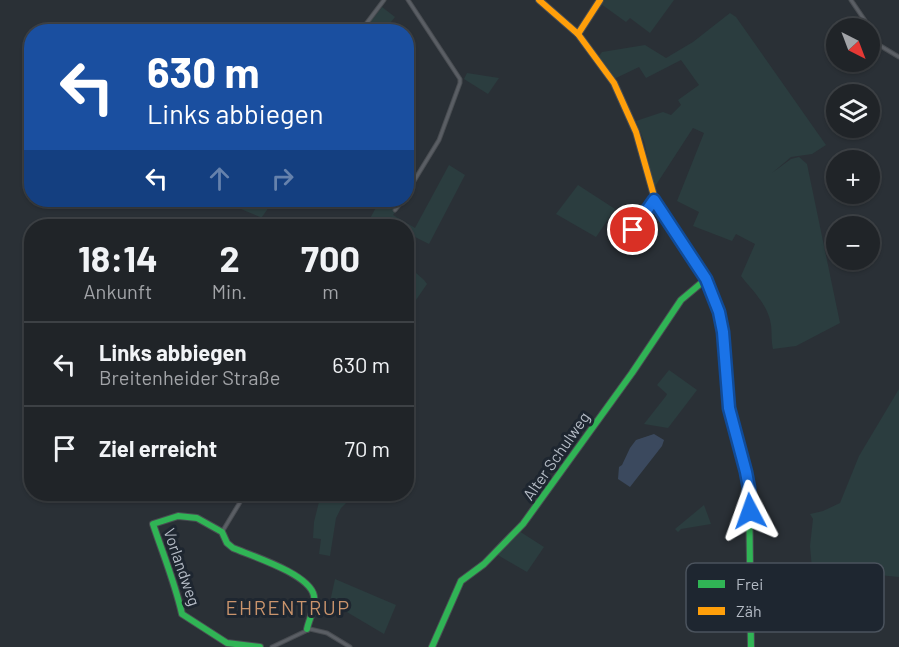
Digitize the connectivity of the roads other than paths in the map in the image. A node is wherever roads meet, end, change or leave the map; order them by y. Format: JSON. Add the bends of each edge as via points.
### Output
{"nodes":[{"id":1,"x":384,"y":0,"type":"edge"},
{"id":2,"x":408,"y":0,"type":"edge"},
{"id":3,"x":539,"y":0,"type":"edge"},
{"id":4,"x":600,"y":0,"type":"edge"},
{"id":5,"x":851,"y":0,"type":"edge"},
{"id":6,"x":863,"y":18,"type":"edge"},
{"id":7,"x":366,"y":24,"type":"edge"},
{"id":8,"x":578,"y":34,"type":"junction"},
{"id":9,"x":880,"y":46,"type":"edge"},
{"id":10,"x":899,"y":57,"type":"edge"},
{"id":11,"x":414,"y":181,"type":"edge"},
{"id":12,"x":654,"y":200,"type":"junction"},
{"id":13,"x":397,"y":207,"type":"edge"},
{"id":14,"x":395,"y":210,"type":"dead end"},
{"id":15,"x":633,"y":230,"type":"dead end"},
{"id":16,"x":706,"y":279,"type":"junction"},
{"id":17,"x":240,"y":501,"type":"edge"},
{"id":18,"x":222,"y":532,"type":"junction"},
{"id":19,"x":750,"y":563,"type":"edge"},
{"id":20,"x":307,"y":629,"type":"junction"},
{"id":21,"x":751,"y":632,"type":"edge"},
{"id":22,"x":260,"y":647,"type":"edge"},
{"id":23,"x":272,"y":647,"type":"edge"},
{"id":24,"x":350,"y":647,"type":"edge"},
{"id":25,"x":432,"y":647,"type":"edge"},
{"id":26,"x":751,"y":647,"type":"edge"}],
"edges":[{"from":1,"to":7,"type":"street"},
{"from":2,"to":11,"type":"street","via":[[460,79],[442,134]]},
{"from":3,"to":8,"type":"street"},
{"from":4,"to":8,"type":"street"},
{"from":5,"to":6,"type":"street"},
{"from":8,"to":12,"type":"street","via":[[624,102]]},
{"from":9,"to":10,"type":"street"},
{"from":12,"to":15,"type":"street"},
{"from":12,"to":16,"type":"street"},
{"from":13,"to":14,"type":"street"},
{"from":16,"to":19,"type":"street","via":[[719,312],[729,408],[749,488]]},
{"from":16,"to":25,"type":"street","name":"Alter Schulweg","via":[[681,300],[523,524],[484,564],[461,581]]},
{"from":17,"to":18,"type":"street"},
{"from":18,"to":20,"type":"street","name":"Vorlandweg","via":[[233,548],[308,585],[314,601]]},
{"from":18,"to":22,"type":"street","name":"Vorlandweg","via":[[196,518],[178,516],[153,524],[182,614],[227,643]]},
{"from":20,"to":23,"type":"street"},
{"from":20,"to":24,"type":"street","via":[[327,633]]},
{"from":21,"to":26,"type":"street"}]}
